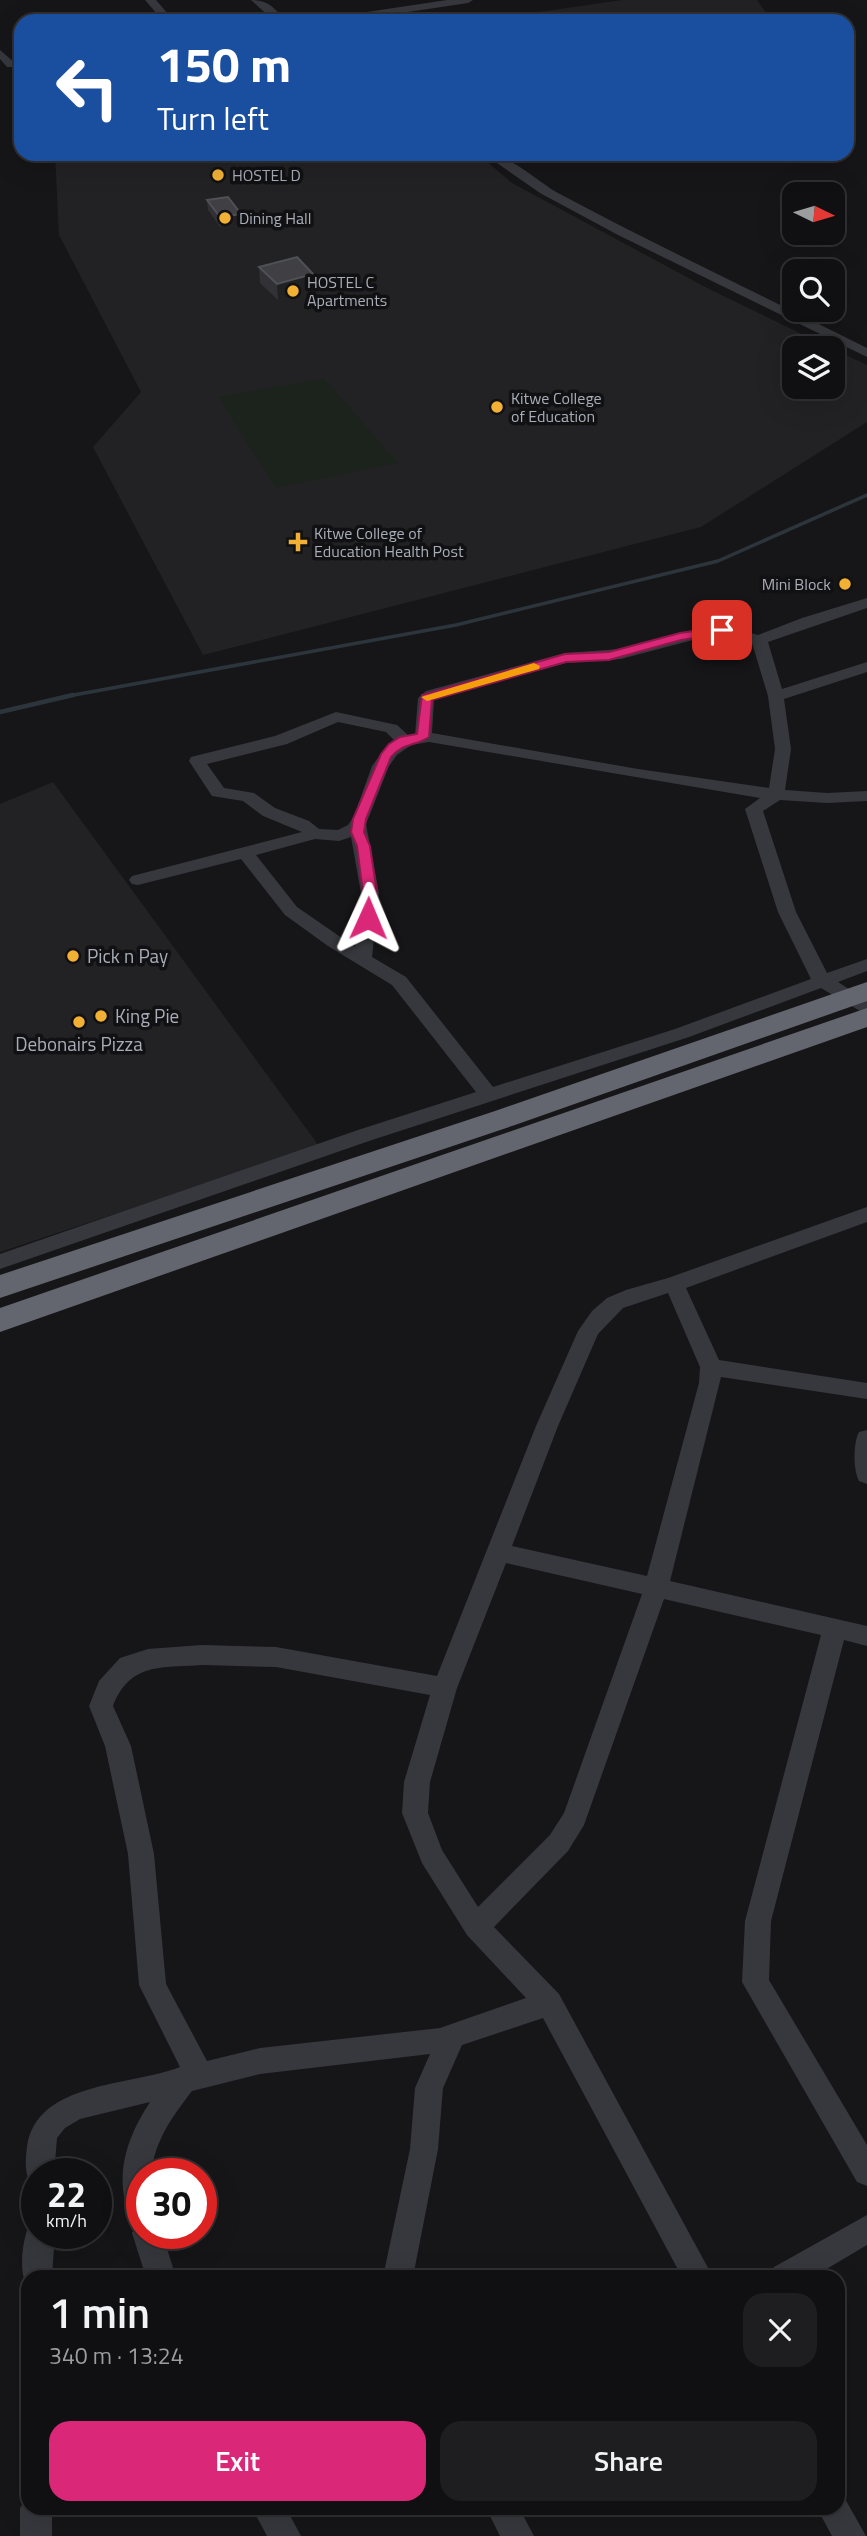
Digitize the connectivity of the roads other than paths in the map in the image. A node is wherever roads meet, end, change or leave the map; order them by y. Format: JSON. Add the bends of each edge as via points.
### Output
{"nodes":[{"id":1,"x":150,"y":0,"type":"edge"},
{"id":2,"x":256,"y":0,"type":"edge"},
{"id":3,"x":468,"y":0,"type":"edge"},
{"id":4,"x":366,"y":5,"type":"dead end"},
{"id":5,"x":375,"y":13,"type":"junction"},
{"id":6,"x":163,"y":14,"type":"edge"},
{"id":7,"x":274,"y":14,"type":"edge"},
{"id":8,"x":371,"y":14,"type":"edge"},
{"id":9,"x":0,"y":53,"type":"edge"},
{"id":10,"x":0,"y":65,"type":"edge"},
{"id":11,"x":500,"y":161,"type":"edge"},
{"id":12,"x":867,"y":353,"type":"edge"},
{"id":13,"x":867,"y":603,"type":"edge"},
{"id":14,"x":759,"y":640,"type":"junction"},
{"id":15,"x":867,"y":667,"type":"edge"},
{"id":16,"x":776,"y":696,"type":"junction"},
{"id":17,"x":423,"y":737,"type":"junction"},
{"id":18,"x":404,"y":740,"type":"junction"},
{"id":19,"x":865,"y":794,"type":"edge"},
{"id":20,"x":776,"y":795,"type":"junction"},
{"id":21,"x":358,"y":825,"type":"junction"},
{"id":22,"x":315,"y":834,"type":"junction"},
{"id":23,"x":246,"y":853,"type":"junction"},
{"id":24,"x":138,"y":880,"type":"dead end"},
{"id":25,"x":363,"y":960,"type":"junction"},
{"id":26,"x":867,"y":965,"type":"edge"},
{"id":27,"x":821,"y":980,"type":"junction"},
{"id":28,"x":862,"y":1004,"type":"edge"},
{"id":29,"x":489,"y":1095,"type":"junction"},
{"id":30,"x":867,"y":1214,"type":"edge"},
{"id":31,"x":0,"y":1262,"type":"edge"},
{"id":32,"x":674,"y":1284,"type":"junction"},
{"id":33,"x":0,"y":1287,"type":"edge"},
{"id":34,"x":0,"y":1320,"type":"edge"},
{"id":35,"x":711,"y":1367,"type":"junction"},
{"id":36,"x":867,"y":1391,"type":"edge"},
{"id":37,"x":867,"y":1438,"type":"edge"},
{"id":38,"x":867,"y":1475,"type":"edge"},
{"id":39,"x":499,"y":1552,"type":"junction"},
{"id":40,"x":656,"y":1588,"type":"junction"},
{"id":41,"x":835,"y":1628,"type":"junction"},
{"id":42,"x":867,"y":1636,"type":"edge"},
{"id":43,"x":445,"y":1688,"type":"junction"},
{"id":44,"x":476,"y":1927,"type":"junction"},
{"id":45,"x":549,"y":2003,"type":"junction"},
{"id":46,"x":451,"y":2039,"type":"junction"},
{"id":47,"x":192,"y":2077,"type":"junction"},
{"id":48,"x":40,"y":2158,"type":"edge"},
{"id":49,"x":138,"y":2158,"type":"edge"},
{"id":50,"x":867,"y":2172,"type":"edge"},
{"id":51,"x":867,"y":2229,"type":"edge"},
{"id":52,"x":39,"y":2249,"type":"edge"},
{"id":53,"x":151,"y":2249,"type":"edge"},
{"id":54,"x":37,"y":2270,"type":"edge"},
{"id":55,"x":159,"y":2270,"type":"edge"},
{"id":56,"x":399,"y":2270,"type":"edge"},
{"id":57,"x":694,"y":2270,"type":"edge"},
{"id":58,"x":796,"y":2270,"type":"edge"},
{"id":59,"x":36,"y":2515,"type":"edge"},
{"id":60,"x":272,"y":2515,"type":"edge"},
{"id":61,"x":506,"y":2515,"type":"edge"},
{"id":62,"x":838,"y":2515,"type":"edge"},
{"id":63,"x":867,"y":2528,"type":"edge"},
{"id":64,"x":36,"y":2536,"type":"edge"},
{"id":65,"x":285,"y":2536,"type":"edge"},
{"id":66,"x":517,"y":2536,"type":"edge"},
{"id":67,"x":851,"y":2536,"type":"edge"}],
"edges":[{"from":1,"to":6,"type":"street"},
{"from":2,"to":7,"type":"street"},
{"from":3,"to":5,"type":"street"},
{"from":4,"to":5,"type":"street"},
{"from":5,"to":8,"type":"street"},
{"from":9,"to":10,"type":"street","via":[[10,65]]},
{"from":11,"to":12,"type":"street","via":[[622,232]]},
{"from":13,"to":14,"type":"street"},
{"from":14,"to":16,"type":"street"},
{"from":14,"to":17,"type":"street","via":[[722,630],[707,631],[621,654],[565,658],[432,694],[426,698]]},
{"from":15,"to":16,"type":"street"},
{"from":16,"to":20,"type":"street","via":[[783,749]]},
{"from":17,"to":18,"type":"street"},
{"from":17,"to":20,"type":"street"},
{"from":18,"to":21,"type":"street","via":[[385,757]]},
{"from":18,"to":22,"type":"street","via":[[391,729],[336,717],[281,740],[197,761],[218,792],[248,797]]},
{"from":19,"to":20,"type":"street"},
{"from":20,"to":27,"type":"street","via":[[754,809],[787,912]]},
{"from":21,"to":22,"type":"street","via":[[343,835]]},
{"from":21,"to":25,"type":"street","via":[[370,893]]},
{"from":22,"to":23,"type":"street"},
{"from":23,"to":24,"type":"street"},
{"from":23,"to":25,"type":"street","via":[[291,911]]},
{"from":25,"to":29,"type":"street","via":[[399,981]]},
{"from":26,"to":27,"type":"street"},
{"from":27,"to":28,"type":"street"},
{"from":27,"to":29,"type":"street","via":[[682,1033]]},
{"from":28,"to":33,"type":"highway"},
{"from":28,"to":34,"type":"highway"},
{"from":29,"to":31,"type":"street","via":[[217,1184]]},
{"from":30,"to":32,"type":"street"},
{"from":32,"to":35,"type":"street"},
{"from":32,"to":39,"type":"street","via":[[615,1303],[589,1331]]},
{"from":35,"to":36,"type":"street"},
{"from":35,"to":40,"type":"street"},
{"from":37,"to":38,"type":"street"},
{"from":39,"to":40,"type":"street"},
{"from":39,"to":43,"type":"street"},
{"from":40,"to":41,"type":"street"},
{"from":40,"to":44,"type":"street","via":[[575,1817],[559,1843]]},
{"from":41,"to":42,"type":"street"},
{"from":41,"to":50,"type":"street","via":[[758,1921],[755,1982]]},
{"from":43,"to":44,"type":"street","via":[[417,1782],[415,1813],[431,1855]]},
{"from":43,"to":47,"type":"street","via":[[276,1657],[202,1656],[148,1659],[129,1665],[107,1688],[101,1706],[118,1746],[141,1854],[153,1985]]},
{"from":44,"to":45,"type":"street"},
{"from":45,"to":46,"type":"street"},
{"from":45,"to":57,"type":"street"},
{"from":46,"to":47,"type":"street","via":[[260,2061]]},
{"from":46,"to":56,"type":"street","via":[[429,2088],[424,2149]]},
{"from":47,"to":48,"type":"street","via":[[59,2114],[43,2133]]},
{"from":47,"to":49,"type":"street","via":[[149,2124]]},
{"from":51,"to":58,"type":"street"},
{"from":52,"to":54,"type":"street"},
{"from":53,"to":55,"type":"street"},
{"from":59,"to":64,"type":"street"},
{"from":60,"to":65,"type":"street"},
{"from":61,"to":66,"type":"street"},
{"from":62,"to":67,"type":"street"},
{"from":63,"to":67,"type":"street"}]}
